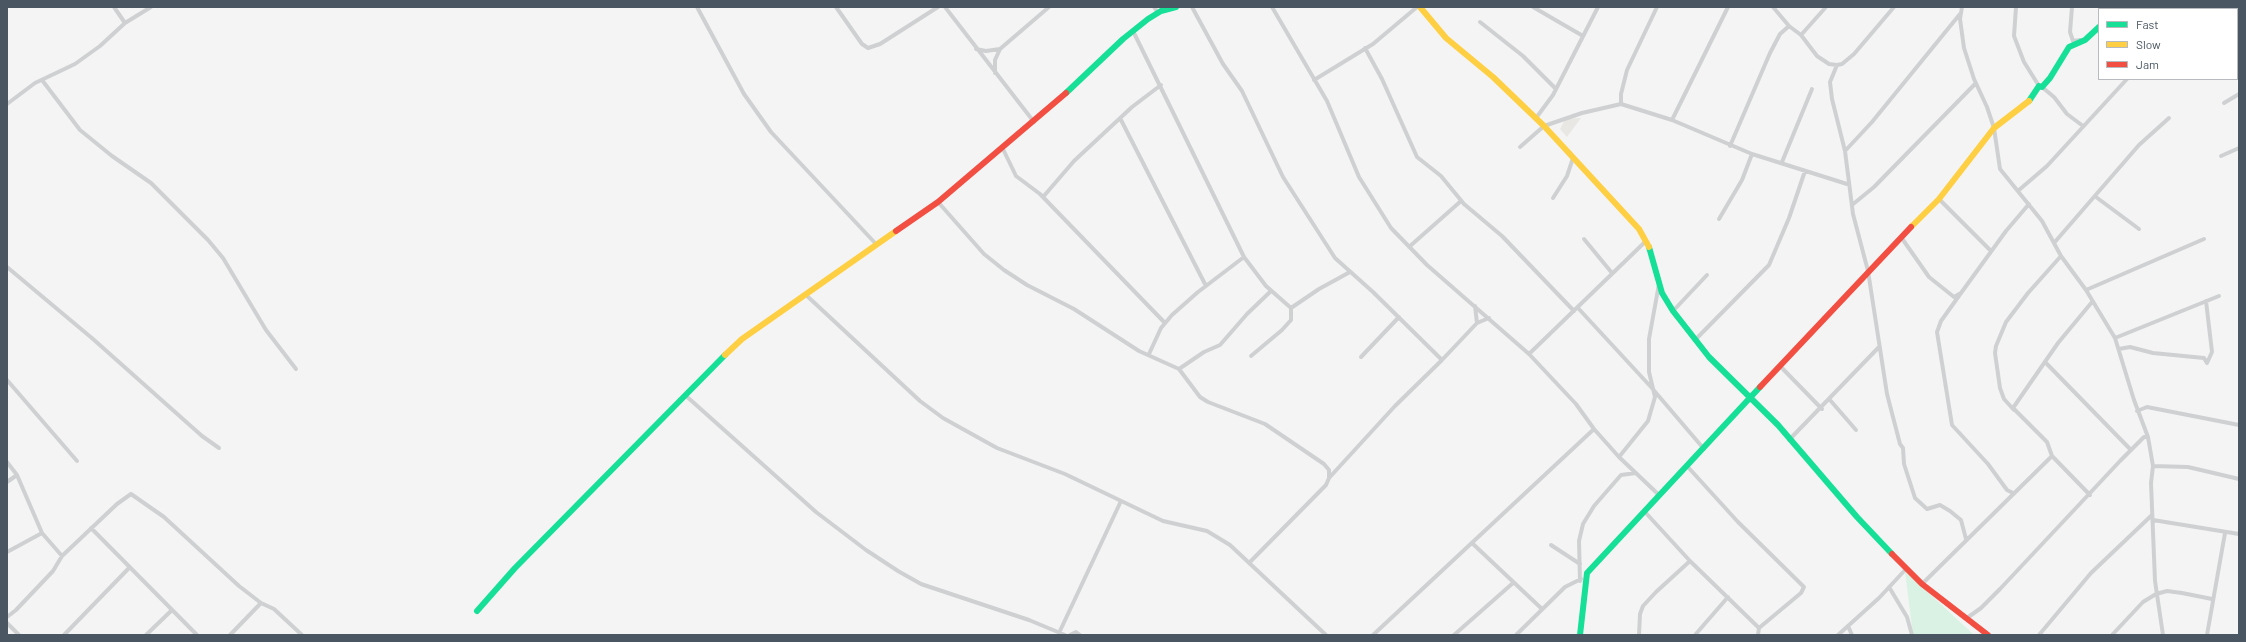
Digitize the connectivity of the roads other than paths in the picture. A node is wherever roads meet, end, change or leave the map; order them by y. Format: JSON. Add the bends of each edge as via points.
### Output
{"nodes":[{"id":1,"x":114,"y":7,"type":"edge"},
{"id":2,"x":151,"y":7,"type":"edge"},
{"id":3,"x":697,"y":7,"type":"edge"},
{"id":4,"x":836,"y":7,"type":"edge"},
{"id":5,"x":938,"y":7,"type":"edge"},
{"id":6,"x":945,"y":7,"type":"edge"},
{"id":7,"x":1049,"y":7,"type":"edge"},
{"id":8,"x":1154,"y":7,"type":"edge"},
{"id":9,"x":1176,"y":7,"type":"edge"},
{"id":10,"x":1192,"y":7,"type":"edge"},
{"id":11,"x":1272,"y":7,"type":"edge"},
{"id":12,"x":1419,"y":7,"type":"edge"},
{"id":13,"x":1533,"y":7,"type":"edge"},
{"id":14,"x":1598,"y":7,"type":"edge"},
{"id":15,"x":1657,"y":7,"type":"edge"},
{"id":16,"x":1728,"y":7,"type":"edge"},
{"id":17,"x":1773,"y":7,"type":"edge"},
{"id":18,"x":1826,"y":7,"type":"edge"},
{"id":19,"x":1894,"y":7,"type":"edge"},
{"id":20,"x":1962,"y":7,"type":"edge"},
{"id":21,"x":2016,"y":7,"type":"edge"},
{"id":22,"x":2072,"y":7,"type":"edge"},
{"id":23,"x":1158,"y":13,"type":"junction"},
{"id":24,"x":1961,"y":13,"type":"junction"},
{"id":25,"x":1480,"y":22,"type":"dead end"},
{"id":26,"x":125,"y":23,"type":"junction"},
{"id":27,"x":1789,"y":26,"type":"junction"},
{"id":28,"x":2098,"y":28,"type":"edge"},
{"id":29,"x":1133,"y":31,"type":"junction"},
{"id":30,"x":1801,"y":35,"type":"junction"},
{"id":31,"x":1582,"y":36,"type":"junction"},
{"id":32,"x":2085,"y":40,"type":"junction"},
{"id":33,"x":2073,"y":41,"type":"junction"},
{"id":34,"x":2069,"y":47,"type":"junction"},
{"id":35,"x":1365,"y":48,"type":"junction"},
{"id":36,"x":976,"y":49,"type":"junction"},
{"id":37,"x":1000,"y":49,"type":"junction"},
{"id":38,"x":1837,"y":65,"type":"junction"},
{"id":39,"x":995,"y":74,"type":"junction"},
{"id":40,"x":42,"y":80,"type":"junction"},
{"id":41,"x":1314,"y":80,"type":"junction"},
{"id":42,"x":2126,"y":80,"type":"edge"},
{"id":43,"x":1976,"y":83,"type":"junction"},
{"id":44,"x":1161,"y":85,"type":"junction"},
{"id":45,"x":2041,"y":86,"type":"junction"},
{"id":46,"x":1556,"y":89,"type":"junction"},
{"id":47,"x":1812,"y":89,"type":"dead end"},
{"id":48,"x":2239,"y":94,"type":"edge"},
{"id":49,"x":2224,"y":103,"type":"dead end"},
{"id":50,"x":7,"y":104,"type":"edge"},
{"id":51,"x":1621,"y":104,"type":"junction"},
{"id":52,"x":1120,"y":118,"type":"junction"},
{"id":53,"x":1536,"y":118,"type":"junction"},
{"id":54,"x":2169,"y":118,"type":"dead end"},
{"id":55,"x":1672,"y":120,"type":"junction"},
{"id":56,"x":1034,"y":122,"type":"junction"},
{"id":57,"x":1544,"y":126,"type":"junction"},
{"id":58,"x":2083,"y":126,"type":"junction"},
{"id":59,"x":1994,"y":128,"type":"junction"},
{"id":60,"x":1730,"y":146,"type":"junction"},
{"id":61,"x":1520,"y":147,"type":"dead end"},
{"id":62,"x":2239,"y":148,"type":"edge"},
{"id":63,"x":1003,"y":149,"type":"junction"},
{"id":64,"x":1845,"y":151,"type":"junction"},
{"id":65,"x":1752,"y":154,"type":"junction"},
{"id":66,"x":2221,"y":156,"type":"dead end"},
{"id":67,"x":1573,"y":158,"type":"junction"},
{"id":68,"x":1782,"y":162,"type":"junction"},
{"id":69,"x":1805,"y":171,"type":"junction"},
{"id":70,"x":1848,"y":184,"type":"junction"},
{"id":71,"x":2019,"y":190,"type":"junction"},
{"id":72,"x":1043,"y":197,"type":"junction"},
{"id":73,"x":2096,"y":197,"type":"junction"},
{"id":74,"x":1553,"y":198,"type":"dead end"},
{"id":75,"x":1938,"y":199,"type":"junction"},
{"id":76,"x":938,"y":202,"type":"junction"},
{"id":77,"x":1461,"y":202,"type":"junction"},
{"id":78,"x":2030,"y":204,"type":"junction"},
{"id":79,"x":1852,"y":205,"type":"junction"},
{"id":80,"x":1719,"y":219,"type":"dead end"},
{"id":81,"x":2138,"y":229,"type":"dead end"},
{"id":82,"x":1901,"y":237,"type":"junction"},
{"id":83,"x":1584,"y":239,"type":"dead end"},
{"id":84,"x":2204,"y":239,"type":"dead end"},
{"id":85,"x":1646,"y":241,"type":"junction"},
{"id":86,"x":2054,"y":243,"type":"junction"},
{"id":87,"x":876,"y":244,"type":"junction"},
{"id":88,"x":1409,"y":247,"type":"junction"},
{"id":89,"x":1991,"y":251,"type":"junction"},
{"id":90,"x":2061,"y":256,"type":"junction"},
{"id":91,"x":1244,"y":257,"type":"junction"},
{"id":92,"x":7,"y":268,"type":"edge"},
{"id":93,"x":1868,"y":271,"type":"junction"},
{"id":94,"x":1350,"y":272,"type":"junction"},
{"id":95,"x":1612,"y":273,"type":"junction"},
{"id":96,"x":1707,"y":275,"type":"dead end"},
{"id":97,"x":1659,"y":282,"type":"junction"},
{"id":98,"x":1206,"y":286,"type":"junction"},
{"id":99,"x":2086,"y":290,"type":"junction"},
{"id":100,"x":1271,"y":291,"type":"junction"},
{"id":101,"x":1662,"y":293,"type":"junction"},
{"id":102,"x":1961,"y":293,"type":"junction"},
{"id":103,"x":806,"y":295,"type":"junction"},
{"id":104,"x":2219,"y":296,"type":"dead end"},
{"id":105,"x":1656,"y":300,"type":"junction"},
{"id":106,"x":2206,"y":301,"type":"junction"},
{"id":107,"x":2092,"y":302,"type":"junction"},
{"id":108,"x":1475,"y":306,"type":"junction"},
{"id":109,"x":1291,"y":308,"type":"junction"},
{"id":110,"x":1576,"y":310,"type":"junction"},
{"id":111,"x":1673,"y":311,"type":"junction"},
{"id":112,"x":1399,"y":318,"type":"junction"},
{"id":113,"x":1489,"y":318,"type":"junction"},
{"id":114,"x":1165,"y":323,"type":"junction"},
{"id":115,"x":1477,"y":323,"type":"junction"},
{"id":116,"x":2115,"y":338,"type":"junction"},
{"id":117,"x":1695,"y":340,"type":"junction"},
{"id":118,"x":1879,"y":347,"type":"junction"},
{"id":119,"x":2119,"y":349,"type":"junction"},
{"id":120,"x":1149,"y":354,"type":"junction"},
{"id":121,"x":1529,"y":354,"type":"junction"},
{"id":122,"x":1251,"y":356,"type":"dead end"},
{"id":123,"x":1361,"y":357,"type":"dead end"},
{"id":124,"x":1442,"y":360,"type":"junction"},
{"id":125,"x":2046,"y":363,"type":"junction"},
{"id":126,"x":1781,"y":367,"type":"junction"},
{"id":127,"x":296,"y":369,"type":"dead end"},
{"id":128,"x":1179,"y":369,"type":"junction"},
{"id":129,"x":7,"y":380,"type":"edge"},
{"id":130,"x":1651,"y":387,"type":"junction"},
{"id":131,"x":685,"y":395,"type":"junction"},
{"id":132,"x":1749,"y":398,"type":"junction"},
{"id":133,"x":1830,"y":400,"type":"junction"},
{"id":134,"x":1822,"y":409,"type":"junction"},
{"id":135,"x":2137,"y":410,"type":"junction"},
{"id":136,"x":2016,"y":412,"type":"junction"},
{"id":137,"x":2239,"y":425,"type":"edge"},
{"id":138,"x":1594,"y":429,"type":"junction"},
{"id":139,"x":1856,"y":430,"type":"dead end"},
{"id":140,"x":2148,"y":437,"type":"junction"},
{"id":141,"x":1789,"y":440,"type":"junction"},
{"id":142,"x":219,"y":448,"type":"dead end"},
{"id":143,"x":1704,"y":449,"type":"junction"},
{"id":144,"x":2131,"y":450,"type":"junction"},
{"id":145,"x":2052,"y":456,"type":"junction"},
{"id":146,"x":1619,"y":457,"type":"junction"},
{"id":147,"x":77,"y":461,"type":"dead end"},
{"id":148,"x":7,"y":462,"type":"edge"},
{"id":149,"x":1688,"y":466,"type":"junction"},
{"id":150,"x":2153,"y":466,"type":"junction"},
{"id":151,"x":1636,"y":473,"type":"junction"},
{"id":152,"x":17,"y":475,"type":"junction"},
{"id":153,"x":1329,"y":478,"type":"junction"},
{"id":154,"x":2239,"y":479,"type":"edge"},
{"id":155,"x":7,"y":482,"type":"edge"},
{"id":156,"x":2013,"y":493,"type":"junction"},
{"id":157,"x":1658,"y":495,"type":"junction"},
{"id":158,"x":2090,"y":495,"type":"junction"},
{"id":159,"x":1121,"y":501,"type":"junction"},
{"id":160,"x":1645,"y":512,"type":"junction"},
{"id":161,"x":2152,"y":517,"type":"junction"},
{"id":162,"x":91,"y":528,"type":"junction"},
{"id":163,"x":42,"y":533,"type":"junction"},
{"id":164,"x":2225,"y":533,"type":"junction"},
{"id":165,"x":2239,"y":534,"type":"edge"},
{"id":166,"x":1966,"y":539,"type":"junction"},
{"id":167,"x":1472,"y":543,"type":"junction"},
{"id":168,"x":1551,"y":545,"type":"dead end"},
{"id":169,"x":7,"y":552,"type":"edge"},
{"id":170,"x":62,"y":556,"type":"junction"},
{"id":171,"x":1690,"y":561,"type":"junction"},
{"id":172,"x":1249,"y":563,"type":"junction"},
{"id":173,"x":1580,"y":564,"type":"junction"},
{"id":174,"x":130,"y":568,"type":"junction"},
{"id":175,"x":1906,"y":569,"type":"junction"},
{"id":176,"x":1587,"y":573,"type":"junction"},
{"id":177,"x":1580,"y":581,"type":"junction"},
{"id":178,"x":1513,"y":583,"type":"junction"},
{"id":179,"x":1922,"y":584,"type":"junction"},
{"id":180,"x":1889,"y":587,"type":"junction"},
{"id":181,"x":2156,"y":594,"type":"junction"},
{"id":182,"x":1728,"y":597,"type":"junction"},
{"id":183,"x":2212,"y":599,"type":"junction"},
{"id":184,"x":261,"y":603,"type":"junction"},
{"id":185,"x":1542,"y":609,"type":"junction"},
{"id":186,"x":172,"y":610,"type":"junction"},
{"id":187,"x":476,"y":611,"type":"dead end"},
{"id":188,"x":7,"y":617,"type":"edge"},
{"id":189,"x":1967,"y":618,"type":"junction"},
{"id":190,"x":7,"y":623,"type":"edge"},
{"id":191,"x":1848,"y":626,"type":"junction"},
{"id":192,"x":1759,"y":628,"type":"junction"},
{"id":193,"x":1059,"y":633,"type":"junction"},
{"id":194,"x":19,"y":635,"type":"edge"},
{"id":195,"x":64,"y":635,"type":"edge"},
{"id":196,"x":146,"y":635,"type":"edge"},
{"id":197,"x":197,"y":635,"type":"edge"},
{"id":198,"x":230,"y":635,"type":"edge"},
{"id":199,"x":302,"y":635,"type":"edge"},
{"id":200,"x":1065,"y":635,"type":"edge"},
{"id":201,"x":1070,"y":635,"type":"edge"},
{"id":202,"x":1080,"y":635,"type":"edge"},
{"id":203,"x":1326,"y":635,"type":"edge"},
{"id":204,"x":1373,"y":635,"type":"edge"},
{"id":205,"x":1454,"y":635,"type":"edge"},
{"id":206,"x":1516,"y":635,"type":"edge"},
{"id":207,"x":1580,"y":635,"type":"edge"},
{"id":208,"x":1639,"y":635,"type":"edge"},
{"id":209,"x":1695,"y":635,"type":"edge"},
{"id":210,"x":1758,"y":635,"type":"edge"},
{"id":211,"x":1838,"y":635,"type":"edge"},
{"id":212,"x":1852,"y":635,"type":"edge"},
{"id":213,"x":1912,"y":635,"type":"edge"},
{"id":214,"x":1988,"y":635,"type":"edge"},
{"id":215,"x":2038,"y":635,"type":"edge"},
{"id":216,"x":2112,"y":635,"type":"edge"},
{"id":217,"x":2163,"y":635,"type":"edge"},
{"id":218,"x":2207,"y":635,"type":"edge"}],
"edges":[{"from":1,"to":26,"type":"street"},
{"from":2,"to":26,"type":"street"},
{"from":3,"to":87,"type":"street","via":[[744,94],[771,132]]},
{"from":4,"to":5,"type":"street","via":[[862,44],[868,48],[880,44]]},
{"from":6,"to":36,"type":"street"},
{"from":7,"to":37,"type":"street"},
{"from":8,"to":23,"type":"street"},
{"from":9,"to":23,"type":"street"},
{"from":10,"to":94,"type":"street","via":[[1223,64],[1242,91],[1283,177],[1335,258]]},
{"from":11,"to":41,"type":"street"},
{"from":12,"to":35,"type":"street","via":[[1379,40]]},
{"from":12,"to":53,"type":"street","via":[[1446,38],[1493,77]]},
{"from":13,"to":31,"type":"street"},
{"from":14,"to":31,"type":"street"},
{"from":15,"to":51,"type":"street","via":[[1627,70],[1620,94]]},
{"from":16,"to":55,"type":"street"},
{"from":17,"to":27,"type":"street"},
{"from":18,"to":30,"type":"street"},
{"from":19,"to":38,"type":"street","via":[[1854,54]]},
{"from":20,"to":24,"type":"street"},
{"from":21,"to":45,"type":"street","via":[[2014,36],[2024,62]]},
{"from":22,"to":33,"type":"street","via":[[2070,32]]},
{"from":23,"to":29,"type":"street"},
{"from":24,"to":43,"type":"street","via":[[1964,48]]},
{"from":24,"to":64,"type":"street","via":[[1872,122]]},
{"from":25,"to":46,"type":"street","via":[[1523,56]]},
{"from":26,"to":40,"type":"street","via":[[75,64]]},
{"from":27,"to":30,"type":"street"},
{"from":27,"to":60,"type":"street","via":[[1780,34],[1770,53]]},
{"from":28,"to":32,"type":"street"},
{"from":29,"to":44,"type":"street"},
{"from":29,"to":56,"type":"street","via":[[1081,76]]},
{"from":30,"to":38,"type":"street","via":[[1817,56],[1829,64]]},
{"from":31,"to":46,"type":"street"},
{"from":32,"to":33,"type":"street"},
{"from":32,"to":34,"type":"street"},
{"from":33,"to":34,"type":"street"},
{"from":34,"to":45,"type":"street","via":[[2050,78]]},
{"from":35,"to":41,"type":"street"},
{"from":35,"to":77,"type":"street","via":[[1417,157],[1441,176]]},
{"from":36,"to":37,"type":"street"},
{"from":36,"to":39,"type":"street"},
{"from":37,"to":39,"type":"street","via":[[995,60]]},
{"from":38,"to":64,"type":"street","via":[[1830,82]]},
{"from":39,"to":56,"type":"street"},
{"from":40,"to":50,"type":"street"},
{"from":40,"to":127,"type":"street","via":[[80,130],[151,183],[208,240],[223,258],[266,330]]},
{"from":41,"to":88,"type":"street","via":[[1327,101],[1366,190],[1391,228]]},
{"from":42,"to":58,"type":"street"},
{"from":43,"to":59,"type":"street"},
{"from":43,"to":79,"type":"street","via":[[1874,187]]},
{"from":44,"to":52,"type":"street","via":[[1144,96]]},
{"from":44,"to":91,"type":"street"},
{"from":45,"to":58,"type":"street","via":[[2054,97],[2066,114]]},
{"from":45,"to":59,"type":"street","via":[[2028,102]]},
{"from":46,"to":53,"type":"street"},
{"from":47,"to":68,"type":"street"},
{"from":48,"to":49,"type":"street"},
{"from":51,"to":55,"type":"street"},
{"from":51,"to":57,"type":"street","via":[[1582,113]]},
{"from":52,"to":72,"type":"street","via":[[1074,161]]},
{"from":52,"to":98,"type":"street"},
{"from":53,"to":57,"type":"street"},
{"from":54,"to":73,"type":"street","via":[[2140,146]]},
{"from":55,"to":60,"type":"street"},
{"from":56,"to":63,"type":"street"},
{"from":57,"to":61,"type":"street"},
{"from":57,"to":67,"type":"street"},
{"from":58,"to":71,"type":"street","via":[[2047,166]]},
{"from":59,"to":71,"type":"street","via":[[2000,169]]},
{"from":59,"to":75,"type":"street"},
{"from":60,"to":65,"type":"street"},
{"from":62,"to":66,"type":"street"},
{"from":63,"to":72,"type":"street","via":[[1016,176]]},
{"from":63,"to":76,"type":"street"},
{"from":64,"to":70,"type":"street"},
{"from":65,"to":68,"type":"street"},
{"from":65,"to":80,"type":"street","via":[[1742,180]]},
{"from":67,"to":74,"type":"street","via":[[1567,176]]},
{"from":67,"to":85,"type":"street","via":[[1640,229]]},
{"from":68,"to":69,"type":"street"},
{"from":69,"to":70,"type":"street"},
{"from":69,"to":117,"type":"street","via":[[1769,265]]},
{"from":70,"to":79,"type":"street"},
{"from":71,"to":78,"type":"street"},
{"from":72,"to":114,"type":"street"},
{"from":73,"to":81,"type":"street"},
{"from":73,"to":86,"type":"street"},
{"from":75,"to":82,"type":"street"},
{"from":75,"to":89,"type":"street"},
{"from":76,"to":87,"type":"street"},
{"from":76,"to":120,"type":"street","via":[[984,254],[1004,270]]},
{"from":77,"to":88,"type":"street"},
{"from":77,"to":110,"type":"street","via":[[1502,236]]},
{"from":78,"to":86,"type":"street"},
{"from":78,"to":89,"type":"street"},
{"from":79,"to":93,"type":"street"},
{"from":82,"to":93,"type":"street"},
{"from":82,"to":102,"type":"street","via":[[1929,277],[1951,296]]},
{"from":83,"to":95,"type":"street"},
{"from":84,"to":99,"type":"street"},
{"from":85,"to":95,"type":"street"},
{"from":85,"to":97,"type":"street"},
{"from":86,"to":90,"type":"street"},
{"from":87,"to":103,"type":"street"},
{"from":88,"to":108,"type":"street"},
{"from":89,"to":102,"type":"street"},
{"from":90,"to":99,"type":"street"},
{"from":90,"to":136,"type":"street","via":[[2006,322],[1996,346],[2000,388],[2004,400]]},
{"from":91,"to":98,"type":"street"},
{"from":91,"to":100,"type":"street"},
{"from":92,"to":142,"type":"street","via":[[93,338],[202,436]]},
{"from":93,"to":118,"type":"street"},
{"from":93,"to":126,"type":"street"},
{"from":94,"to":109,"type":"street"},
{"from":94,"to":112,"type":"street"},
{"from":95,"to":110,"type":"street"},
{"from":96,"to":111,"type":"street"},
{"from":97,"to":101,"type":"street"},
{"from":97,"to":105,"type":"street"},
{"from":98,"to":114,"type":"street"},
{"from":99,"to":107,"type":"street"},
{"from":100,"to":109,"type":"street"},
{"from":100,"to":128,"type":"street","via":[[1220,345],[1204,352]]},
{"from":101,"to":105,"type":"street"},
{"from":101,"to":111,"type":"street"},
{"from":102,"to":156,"type":"street","via":[[1941,321],[1937,332],[1952,425],[1988,464],[2007,490]]},
{"from":103,"to":131,"type":"street","via":[[742,339]]},
{"from":103,"to":159,"type":"street","via":[[920,401],[943,418],[997,448],[1065,474]]},
{"from":104,"to":106,"type":"street"},
{"from":105,"to":130,"type":"street","via":[[1649,338]]},
{"from":106,"to":116,"type":"street"},
{"from":106,"to":119,"type":"street","via":[[2212,352],[2207,363],[2204,358],[2153,353],[2130,347]]},
{"from":107,"to":116,"type":"street"},
{"from":107,"to":125,"type":"street","via":[[2074,322]]},
{"from":108,"to":113,"type":"street"},
{"from":108,"to":115,"type":"street"},
{"from":109,"to":122,"type":"street","via":[[1291,320]]},
{"from":110,"to":121,"type":"street"},
{"from":110,"to":130,"type":"street"},
{"from":111,"to":117,"type":"street"},
{"from":112,"to":123,"type":"street"},
{"from":112,"to":124,"type":"street"},
{"from":113,"to":115,"type":"street"},
{"from":113,"to":121,"type":"street"},
{"from":114,"to":120,"type":"street"},
{"from":115,"to":124,"type":"street"},
{"from":116,"to":119,"type":"street"},
{"from":117,"to":132,"type":"street"},
{"from":118,"to":133,"type":"street"},
{"from":118,"to":166,"type":"street","via":[[1887,394],[1915,498],[1927,508],[1940,506],[1950,511],[1961,520]]},
{"from":119,"to":135,"type":"street"},
{"from":120,"to":128,"type":"street"},
{"from":121,"to":138,"type":"street","via":[[1576,404]]},
{"from":124,"to":153,"type":"street","via":[[1395,406]]},
{"from":125,"to":136,"type":"street","via":[[2013,408]]},
{"from":125,"to":144,"type":"street"},
{"from":126,"to":132,"type":"street"},
{"from":126,"to":134,"type":"street"},
{"from":128,"to":153,"type":"street","via":[[1200,397],[1265,424],[1324,464],[1329,470]]},
{"from":129,"to":147,"type":"street"},
{"from":130,"to":143,"type":"street"},
{"from":130,"to":146,"type":"street","via":[[1655,397],[1648,421]]},
{"from":131,"to":187,"type":"street"},
{"from":131,"to":193,"type":"street","via":[[816,512],[898,571],[921,584],[1029,620]]},
{"from":132,"to":141,"type":"street","via":[[1778,425]]},
{"from":132,"to":143,"type":"street"},
{"from":133,"to":134,"type":"street"},
{"from":133,"to":139,"type":"street"},
{"from":134,"to":141,"type":"street"},
{"from":135,"to":137,"type":"street","via":[[2147,407]]},
{"from":135,"to":140,"type":"street"},
{"from":136,"to":145,"type":"street","via":[[2047,442]]},
{"from":138,"to":146,"type":"street"},
{"from":138,"to":167,"type":"street"},
{"from":140,"to":144,"type":"street","via":[[2144,437]]},
{"from":140,"to":150,"type":"street"},
{"from":141,"to":175,"type":"street"},
{"from":143,"to":149,"type":"street"},
{"from":144,"to":158,"type":"street"},
{"from":145,"to":156,"type":"street"},
{"from":145,"to":158,"type":"street"},
{"from":146,"to":151,"type":"street"},
{"from":148,"to":152,"type":"street"},
{"from":149,"to":157,"type":"street"},
{"from":149,"to":192,"type":"street","via":[[1738,522],[1804,587],[1801,593]]},
{"from":150,"to":154,"type":"street","via":[[2188,467]]},
{"from":150,"to":161,"type":"street"},
{"from":151,"to":157,"type":"street"},
{"from":151,"to":173,"type":"street","via":[[1622,475],[1594,506],[1583,524],[1579,541]]},
{"from":152,"to":155,"type":"street"},
{"from":152,"to":163,"type":"street"},
{"from":153,"to":172,"type":"street","via":[[1326,485]]},
{"from":156,"to":166,"type":"street"},
{"from":157,"to":160,"type":"street"},
{"from":158,"to":189,"type":"street","via":[[1981,608]]},
{"from":159,"to":172,"type":"street","via":[[1163,521],[1207,531],[1230,545]]},
{"from":159,"to":193,"type":"street"},
{"from":160,"to":171,"type":"street"},
{"from":160,"to":176,"type":"street"},
{"from":161,"to":164,"type":"street"},
{"from":161,"to":181,"type":"street"},
{"from":161,"to":215,"type":"street","via":[[2091,573]]},
{"from":162,"to":170,"type":"street"},
{"from":162,"to":174,"type":"street"},
{"from":162,"to":184,"type":"street","via":[[131,494],[164,517]]},
{"from":163,"to":169,"type":"street"},
{"from":163,"to":170,"type":"street"},
{"from":164,"to":165,"type":"street"},
{"from":164,"to":183,"type":"street"},
{"from":166,"to":179,"type":"street"},
{"from":167,"to":178,"type":"street"},
{"from":167,"to":204,"type":"street"},
{"from":168,"to":173,"type":"street"},
{"from":170,"to":188,"type":"street","via":[[53,570]]},
{"from":171,"to":182,"type":"street"},
{"from":171,"to":208,"type":"street","via":[[1643,606]]},
{"from":172,"to":203,"type":"street"},
{"from":173,"to":177,"type":"street"},
{"from":174,"to":186,"type":"street"},
{"from":174,"to":195,"type":"street"},
{"from":175,"to":179,"type":"street"},
{"from":175,"to":180,"type":"street"},
{"from":176,"to":177,"type":"street"},
{"from":176,"to":207,"type":"street"},
{"from":177,"to":185,"type":"street","via":[[1565,587]]},
{"from":178,"to":185,"type":"street"},
{"from":178,"to":205,"type":"street"},
{"from":179,"to":189,"type":"street"},
{"from":180,"to":191,"type":"street"},
{"from":180,"to":213,"type":"street","via":[[1907,617]]},
{"from":181,"to":183,"type":"street","via":[[2182,593]]},
{"from":181,"to":216,"type":"street","via":[[2143,602]]},
{"from":181,"to":217,"type":"street"},
{"from":182,"to":192,"type":"street"},
{"from":182,"to":209,"type":"street"},
{"from":183,"to":218,"type":"street"},
{"from":184,"to":198,"type":"street"},
{"from":184,"to":199,"type":"street","via":[[274,609]]},
{"from":185,"to":206,"type":"street"},
{"from":186,"to":196,"type":"street"},
{"from":186,"to":197,"type":"street"},
{"from":189,"to":214,"type":"street"},
{"from":190,"to":194,"type":"street"},
{"from":191,"to":211,"type":"street"},
{"from":191,"to":212,"type":"street"},
{"from":192,"to":210,"type":"street"},
{"from":193,"to":200,"type":"street"},
{"from":201,"to":202,"type":"street","via":[[1076,632]]}]}
